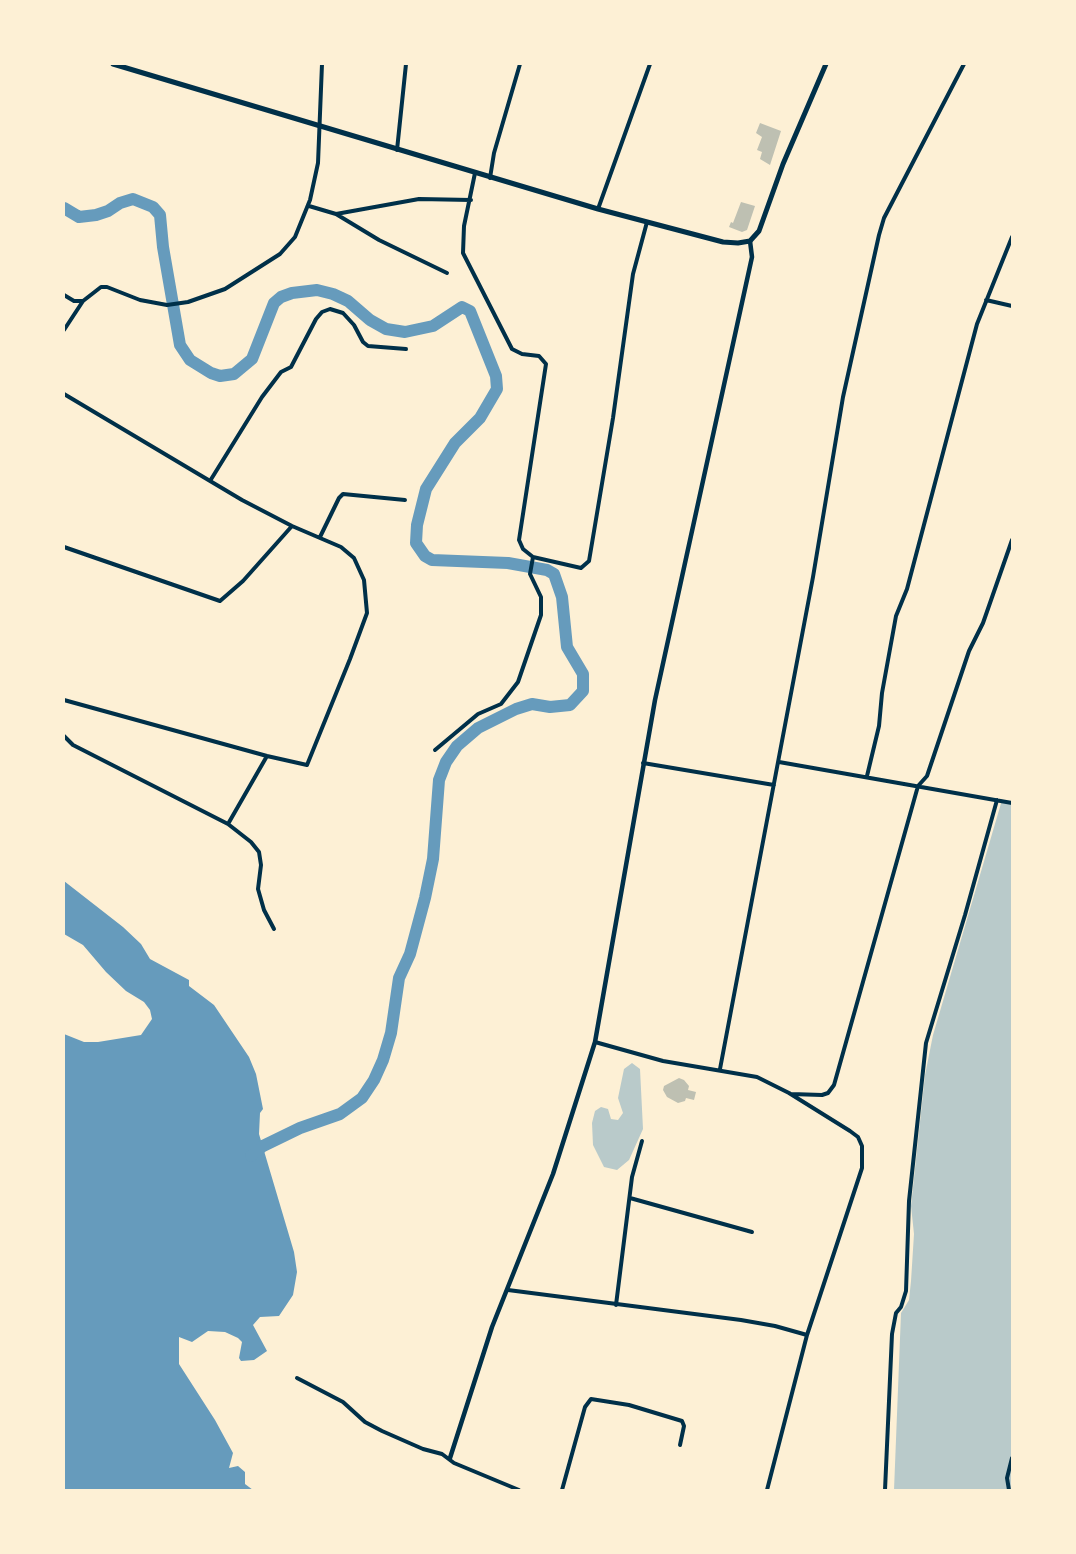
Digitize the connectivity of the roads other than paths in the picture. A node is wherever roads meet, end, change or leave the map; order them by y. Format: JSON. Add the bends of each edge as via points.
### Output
{"nodes":[{"id":1,"x":113,"y":64,"type":"edge"},
{"id":2,"x":322,"y":64,"type":"edge"},
{"id":3,"x":406,"y":64,"type":"edge"},
{"id":4,"x":520,"y":64,"type":"edge"},
{"id":5,"x":650,"y":64,"type":"edge"},
{"id":6,"x":826,"y":64,"type":"edge"},
{"id":7,"x":964,"y":64,"type":"edge"},
{"id":8,"x":318,"y":127,"type":"junction"},
{"id":9,"x":397,"y":150,"type":"junction"},
{"id":10,"x":475,"y":173,"type":"junction"},
{"id":11,"x":490,"y":178,"type":"junction"},
{"id":12,"x":471,"y":200,"type":"junction"},
{"id":13,"x":308,"y":206,"type":"junction"},
{"id":14,"x":598,"y":209,"type":"junction"},
{"id":15,"x":336,"y":214,"type":"junction"},
{"id":16,"x":647,"y":222,"type":"junction"},
{"id":17,"x":1012,"y":237,"type":"edge"},
{"id":18,"x":750,"y":241,"type":"junction"},
{"id":19,"x":447,"y":273,"type":"dead end"},
{"id":20,"x":64,"y":295,"type":"edge"},
{"id":21,"x":986,"y":300,"type":"junction"},
{"id":22,"x":83,"y":301,"type":"junction"},
{"id":23,"x":1012,"y":306,"type":"edge"},
{"id":24,"x":64,"y":330,"type":"edge"},
{"id":25,"x":406,"y":349,"type":"dead end"},
{"id":26,"x":64,"y":394,"type":"edge"},
{"id":27,"x":210,"y":481,"type":"junction"},
{"id":28,"x":405,"y":500,"type":"dead end"},
{"id":29,"x":292,"y":526,"type":"junction"},
{"id":30,"x":320,"y":537,"type":"junction"},
{"id":31,"x":1012,"y":540,"type":"edge"},
{"id":32,"x":64,"y":547,"type":"edge"},
{"id":33,"x":533,"y":557,"type":"junction"},
{"id":34,"x":64,"y":700,"type":"edge"},
{"id":35,"x":64,"y":736,"type":"edge"},
{"id":36,"x":435,"y":750,"type":"dead end"},
{"id":37,"x":267,"y":756,"type":"junction"},
{"id":38,"x":779,"y":762,"type":"junction"},
{"id":39,"x":643,"y":763,"type":"junction"},
{"id":40,"x":867,"y":776,"type":"junction"},
{"id":41,"x":774,"y":785,"type":"junction"},
{"id":42,"x":918,"y":786,"type":"junction"},
{"id":43,"x":997,"y":800,"type":"junction"},
{"id":44,"x":1012,"y":803,"type":"edge"},
{"id":45,"x":228,"y":824,"type":"junction"},
{"id":46,"x":274,"y":929,"type":"dead end"},
{"id":47,"x":595,"y":1042,"type":"junction"},
{"id":48,"x":720,"y":1069,"type":"junction"},
{"id":49,"x":789,"y":1094,"type":"junction"},
{"id":50,"x":642,"y":1141,"type":"dead end"},
{"id":51,"x":630,"y":1198,"type":"junction"},
{"id":52,"x":752,"y":1232,"type":"dead end"},
{"id":53,"x":508,"y":1290,"type":"junction"},
{"id":54,"x":616,"y":1305,"type":"junction"},
{"id":55,"x":807,"y":1335,"type":"junction"},
{"id":56,"x":297,"y":1378,"type":"dead end"},
{"id":57,"x":680,"y":1445,"type":"dead end"},
{"id":58,"x":450,"y":1458,"type":"junction"},
{"id":59,"x":1012,"y":1458,"type":"edge"},
{"id":60,"x":519,"y":1490,"type":"edge"},
{"id":61,"x":562,"y":1490,"type":"edge"},
{"id":62,"x":767,"y":1490,"type":"edge"},
{"id":63,"x":885,"y":1490,"type":"edge"},
{"id":64,"x":1009,"y":1490,"type":"edge"}],
"edges":[{"from":1,"to":8,"type":"main road"},
{"from":2,"to":8,"type":"street"},
{"from":3,"to":9,"type":"street"},
{"from":4,"to":11,"type":"street"},
{"from":5,"to":14,"type":"street"},
{"from":6,"to":18,"type":"main road","via":[[783,164],[759,231]]},
{"from":7,"to":38,"type":"street","via":[[878,235],[843,396]]},
{"from":8,"to":9,"type":"main road"},
{"from":8,"to":13,"type":"street","via":[[318,163]]},
{"from":9,"to":10,"type":"main road"},
{"from":10,"to":11,"type":"main road"},
{"from":10,"to":12,"type":"street"},
{"from":11,"to":14,"type":"main road"},
{"from":12,"to":15,"type":"street","via":[[419,199]]},
{"from":12,"to":33,"type":"street","via":[[464,226],[463,253],[512,349],[539,356],[546,364],[518,540]]},
{"from":13,"to":15,"type":"street"},
{"from":13,"to":22,"type":"street","via":[[295,236],[280,254],[226,289],[197,300],[167,305],[101,287]]},
{"from":14,"to":16,"type":"main road"},
{"from":15,"to":19,"type":"street","via":[[379,240]]},
{"from":16,"to":18,"type":"main road","via":[[723,242]]},
{"from":16,"to":33,"type":"street","via":[[633,274],[589,561],[581,568]]},
{"from":17,"to":21,"type":"street"},
{"from":18,"to":39,"type":"street","via":[[752,257]]},
{"from":20,"to":22,"type":"street","via":[[74,301]]},
{"from":21,"to":23,"type":"street"},
{"from":21,"to":40,"type":"street","via":[[963,373],[907,589],[896,616],[879,726]]},
{"from":22,"to":24,"type":"street"},
{"from":25,"to":27,"type":"street","via":[[368,346],[343,313],[330,309],[322,312],[291,367],[281,372],[262,397]]},
{"from":26,"to":27,"type":"street"},
{"from":27,"to":29,"type":"street"},
{"from":28,"to":30,"type":"street","via":[[343,494]]},
{"from":29,"to":30,"type":"street"},
{"from":29,"to":32,"type":"street","via":[[243,581],[220,601]]},
{"from":30,"to":37,"type":"street","via":[[341,547],[354,558],[364,580],[367,613],[307,765]]},
{"from":31,"to":42,"type":"street","via":[[983,623],[969,651],[927,776]]},
{"from":33,"to":36,"type":"street","via":[[530,574],[541,596],[541,615],[518,682],[501,704],[478,714]]},
{"from":34,"to":37,"type":"street"},
{"from":35,"to":45,"type":"street","via":[[73,746]]},
{"from":37,"to":45,"type":"street"},
{"from":38,"to":40,"type":"street"},
{"from":38,"to":41,"type":"street"},
{"from":39,"to":41,"type":"street"},
{"from":39,"to":47,"type":"street"},
{"from":40,"to":42,"type":"street"},
{"from":41,"to":48,"type":"street"},
{"from":42,"to":43,"type":"street"},
{"from":42,"to":49,"type":"street","via":[[834,1085],[822,1095]]},
{"from":43,"to":44,"type":"street"},
{"from":43,"to":63,"type":"street","via":[[926,1043],[909,1201],[906,1291],[896,1313],[892,1334]]},
{"from":45,"to":46,"type":"street","via":[[259,852],[258,889]]},
{"from":47,"to":48,"type":"street","via":[[662,1061]]},
{"from":47,"to":53,"type":"street","via":[[553,1174]]},
{"from":48,"to":49,"type":"street","via":[[757,1077]]},
{"from":49,"to":55,"type":"street","via":[[858,1138],[864,1157]]},
{"from":50,"to":51,"type":"street"},
{"from":51,"to":52,"type":"street"},
{"from":51,"to":54,"type":"street"},
{"from":53,"to":54,"type":"street"},
{"from":53,"to":58,"type":"street","via":[[492,1328]]},
{"from":54,"to":55,"type":"street","via":[[741,1320]]},
{"from":55,"to":62,"type":"street"},
{"from":56,"to":58,"type":"street","via":[[343,1402],[365,1422],[382,1431]]},
{"from":57,"to":61,"type":"street","via":[[682,1421],[594,1398],[585,1407]]},
{"from":58,"to":60,"type":"street","via":[[454,1463]]},
{"from":59,"to":64,"type":"street","via":[[1007,1478]]}]}
